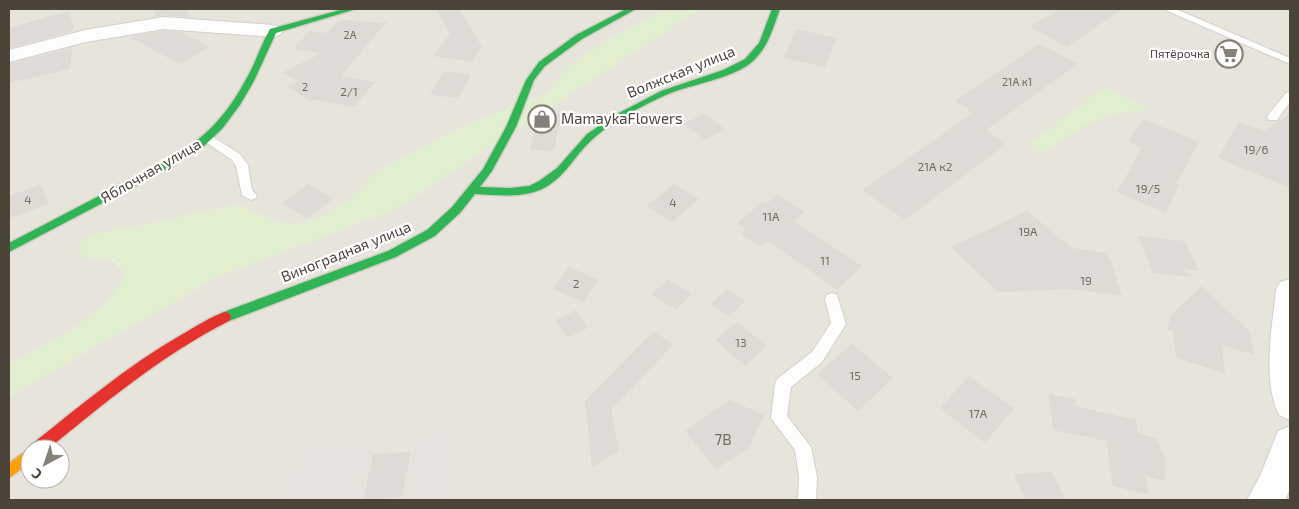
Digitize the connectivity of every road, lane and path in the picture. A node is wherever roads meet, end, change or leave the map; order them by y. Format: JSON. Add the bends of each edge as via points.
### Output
{"nodes":[{"id":1,"x":352,"y":9,"type":"edge"},
{"id":2,"x":632,"y":9,"type":"edge"},
{"id":3,"x":776,"y":9,"type":"edge"},
{"id":4,"x":1168,"y":9,"type":"edge"},
{"id":5,"x":273,"y":31,"type":"junction"},
{"id":6,"x":9,"y":56,"type":"edge"},
{"id":7,"x":1290,"y":65,"type":"edge"},
{"id":8,"x":1290,"y":95,"type":"edge"},
{"id":9,"x":1273,"y":118,"type":"dead end"},
{"id":10,"x":208,"y":138,"type":"junction"},
{"id":11,"x":475,"y":190,"type":"junction"},
{"id":12,"x":251,"y":195,"type":"dead end"},
{"id":13,"x":9,"y":248,"type":"edge"},
{"id":14,"x":1290,"y":290,"type":"edge"},
{"id":15,"x":832,"y":299,"type":"dead end"},
{"id":16,"x":1290,"y":406,"type":"edge"},
{"id":17,"x":50,"y":439,"type":"edge"},
{"id":18,"x":1290,"y":442,"type":"edge"},
{"id":19,"x":20,"y":463,"type":"edge"},
{"id":20,"x":9,"y":471,"type":"edge"},
{"id":21,"x":807,"y":500,"type":"edge"},
{"id":22,"x":1265,"y":500,"type":"edge"}],
"edges":[{"from":1,"to":5,"type":"street"},
{"from":2,"to":11,"type":"street","name":"Виноградная улица","via":[[571,43],[535,72],[492,165]]},
{"from":3,"to":11,"type":"street","name":"Волжская улица","via":[[767,40],[748,61],[628,110],[594,132],[554,178],[532,189],[501,194]]},
{"from":4,"to":7,"type":"lane"},
{"from":5,"to":6,"type":"street","via":[[164,22],[85,36]]},
{"from":5,"to":10,"type":"street","name":"Яблочная улица","via":[[231,111]]},
{"from":8,"to":9,"type":"lane"},
{"from":10,"to":12,"type":"lane","via":[[236,157],[242,165],[246,192]]},
{"from":10,"to":13,"type":"street","name":"Яблочная улица","via":[[83,211]]},
{"from":11,"to":17,"type":"street","name":"Виноградная улица","via":[[431,232],[414,243],[245,309],[184,339],[145,364]]},
{"from":14,"to":16,"type":"street","via":[[1285,359]]},
{"from":15,"to":21,"type":"lane","via":[[839,324],[817,357],[784,384],[779,418],[803,447],[808,477]]},
{"from":18,"to":22,"type":"street","via":[[1274,486]]},
{"from":19,"to":20,"type":"street"}]}
